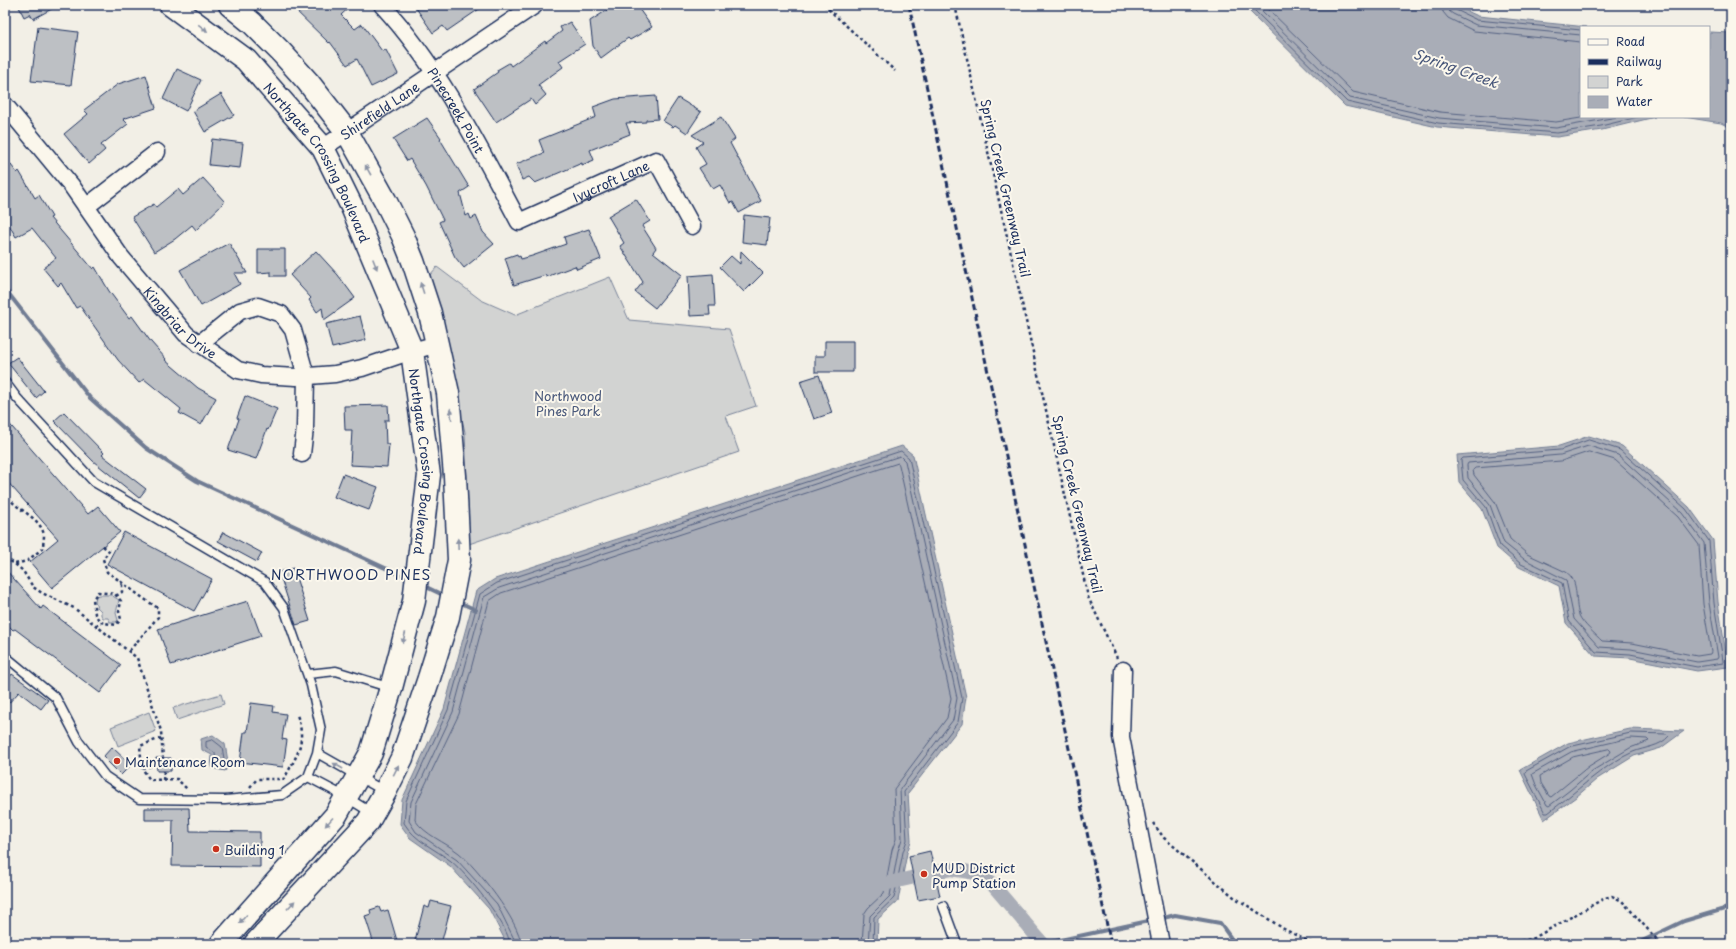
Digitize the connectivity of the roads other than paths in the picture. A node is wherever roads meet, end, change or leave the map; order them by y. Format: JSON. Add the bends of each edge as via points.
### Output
{"nodes":[{"id":1,"x":171,"y":5,"type":"edge"},
{"id":2,"x":230,"y":5,"type":"edge"},
{"id":3,"x":382,"y":5,"type":"edge"},
{"id":4,"x":535,"y":5,"type":"edge"},
{"id":5,"x":434,"y":73,"type":"junction"},
{"id":6,"x":5,"y":105,"type":"edge"},
{"id":7,"x":347,"y":132,"type":"junction"},
{"id":8,"x":323,"y":148,"type":"junction"},
{"id":9,"x":157,"y":152,"type":"dead end"},
{"id":10,"x":86,"y":207,"type":"junction"},
{"id":11,"x":519,"y":222,"type":"joint"},
{"id":12,"x":692,"y":226,"type":"dead end"},
{"id":13,"x":199,"y":344,"type":"junction"},
{"id":14,"x":438,"y":344,"type":"junction"},
{"id":15,"x":412,"y":350,"type":"junction"},
{"id":16,"x":306,"y":376,"type":"junction"},
{"id":17,"x":5,"y":382,"type":"edge"},
{"id":18,"x":302,"y":454,"type":"dead end"},
{"id":19,"x":5,"y":656,"type":"edge"},
{"id":20,"x":1123,"y":670,"type":"road end"},
{"id":21,"x":308,"y":674,"type":"junction"},
{"id":22,"x":392,"y":688,"type":"junction"},
{"id":23,"x":316,"y":753,"type":"junction"},
{"id":24,"x":308,"y":777,"type":"junction"},
{"id":25,"x":358,"y":777,"type":"junction"},
{"id":26,"x":385,"y":792,"type":"junction"},
{"id":27,"x":346,"y":797,"type":"junction"},
{"id":28,"x":373,"y":813,"type":"junction"},
{"id":29,"x":944,"y":906,"type":"dead end"},
{"id":30,"x":221,"y":944,"type":"edge"},
{"id":31,"x":255,"y":944,"type":"edge"},
{"id":32,"x":957,"y":944,"type":"edge"},
{"id":33,"x":1161,"y":944,"type":"edge"}],
"edges":[{"from":1,"to":8,"type":"street","name":"Northgate Crossing Boulevard","one_way":true,"via":[[246,60]]},
{"from":2,"to":7,"type":"street","via":[[281,52]]},
{"from":3,"to":5,"type":"street","name":"Pinecreek Point","via":[[403,28]]},
{"from":4,"to":5,"type":"street","name":"Shirefield Lane"},
{"from":5,"to":7,"type":"street","name":"Shirefield Lane"},
{"from":5,"to":11,"type":"street","name":"Pinecreek Point","via":[[470,132]]},
{"from":6,"to":10,"type":"street","name":"Kingbriar Drive"},
{"from":7,"to":8,"type":"street","name":"Shirefield Lane"},
{"from":14,"to":7,"type":"street","one_way":true,"via":[[403,236]]},
{"from":8,"to":15,"type":"street","name":"Northgate Crossing Boulevard","one_way":true,"via":[[352,207]]},
{"from":9,"to":10,"type":"street"},
{"from":10,"to":13,"type":"street","name":"Kingbriar Drive","via":[[121,257],[186,334]]},
{"from":11,"to":12,"type":"street","name":"Ivycroft Lane","via":[[656,160]]},
{"from":13,"to":16,"type":"street","name":"Kingbriar Drive","via":[[238,370],[260,375]]},
{"from":13,"to":16,"type":"street","via":[[240,311],[258,306],[281,314],[293,330]]},
{"from":14,"to":15,"type":"street","name":"Kingbriar Drive"},
{"from":26,"to":14,"type":"street","one_way":true,"via":[[402,758],[448,617],[459,560],[453,444],[448,393]]},
{"from":15,"to":16,"type":"street","name":"Kingbriar Drive","via":[[362,368],[335,374]]},
{"from":15,"to":22,"type":"street","name":"Northgate Crossing Boulevard","one_way":true,"via":[[429,475],[414,601]]},
{"from":16,"to":18,"type":"street"},
{"from":17,"to":21,"type":"lane","via":[[94,482],[265,582],[284,608]]},
{"from":19,"to":24,"type":"lane","via":[[56,698],[79,742],[105,776],[139,799],[225,800],[282,795]]},
{"from":20,"to":33,"type":"street","via":[[1121,738]]},
{"from":21,"to":22,"type":"lane","via":[[336,671]]},
{"from":21,"to":23,"type":"lane","via":[[321,730]]},
{"from":22,"to":25,"type":"street","name":"Northgate Crossing Boulevard","via":[[371,753]]},
{"from":23,"to":24,"type":"lane"},
{"from":25,"to":23,"type":"lane","one_way":true},
{"from":24,"to":27,"type":"lane"},
{"from":25,"to":26,"type":"lane"},
{"from":25,"to":27,"type":"street","name":"Northgate Crossing Boulevard"},
{"from":26,"to":28,"type":"street"},
{"from":27,"to":28,"type":"lane"},
{"from":27,"to":30,"type":"street","name":"Northgate Crossing Boulevard","one_way":true,"via":[[336,815]]},
{"from":31,"to":28,"type":"street","one_way":true,"via":[[368,822]]},
{"from":29,"to":32,"type":"lane"}]}
